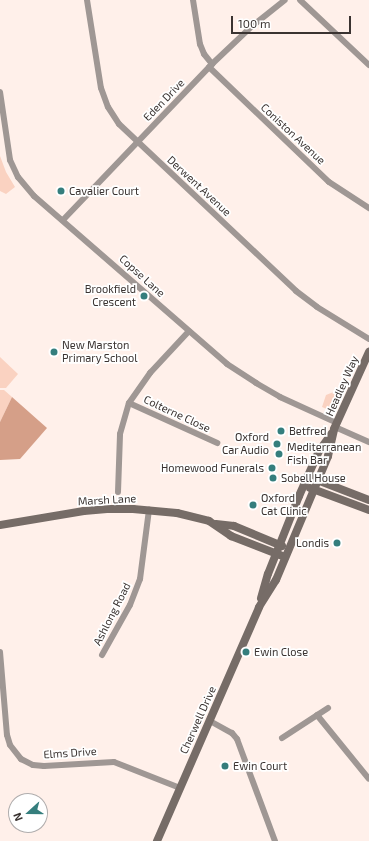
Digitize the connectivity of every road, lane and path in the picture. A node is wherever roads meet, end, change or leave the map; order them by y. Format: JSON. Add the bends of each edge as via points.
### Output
{"nodes":[{"id":1,"x":87,"y":0,"type":"edge"},
{"id":2,"x":193,"y":0,"type":"edge"},
{"id":3,"x":285,"y":0,"type":"edge"},
{"id":4,"x":300,"y":0,"type":"edge"},
{"id":5,"x":369,"y":65,"type":"edge"},
{"id":6,"x":210,"y":66,"type":"junction"},
{"id":7,"x":0,"y":92,"type":"edge"},
{"id":8,"x":137,"y":142,"type":"junction"},
{"id":9,"x":369,"y":208,"type":"edge"},
{"id":10,"x":63,"y":220,"type":"junction"},
{"id":11,"x":188,"y":331,"type":"junction"},
{"id":12,"x":369,"y":339,"type":"edge"},
{"id":13,"x":369,"y":352,"type":"edge"},
{"id":14,"x":129,"y":403,"type":"junction"},
{"id":15,"x":335,"y":426,"type":"junction"},
{"id":16,"x":369,"y":442,"type":"edge"},
{"id":17,"x":217,"y":443,"type":"dead end"},
{"id":18,"x":308,"y":476,"type":"junction"},
{"id":19,"x":317,"y":480,"type":"junction"},
{"id":20,"x":302,"y":488,"type":"junction"},
{"id":21,"x":313,"y":489,"type":"junction"},
{"id":22,"x":118,"y":492,"type":"dead end"},
{"id":23,"x":369,"y":500,"type":"edge"},
{"id":24,"x":149,"y":510,"type":"junction"},
{"id":25,"x":369,"y":510,"type":"edge"},
{"id":26,"x":213,"y":523,"type":"junction"},
{"id":27,"x":0,"y":525,"type":"edge"},
{"id":28,"x":279,"y":544,"type":"junction"},
{"id":29,"x":289,"y":548,"type":"junction"},
{"id":30,"x":276,"y":554,"type":"junction"},
{"id":31,"x":285,"y":557,"type":"junction"},
{"id":32,"x":259,"y":607,"type":"junction"},
{"id":33,"x":0,"y":652,"type":"edge"},
{"id":34,"x":102,"y":655,"type":"dead end"},
{"id":35,"x":328,"y":708,"type":"dead end"},
{"id":36,"x":317,"y":715,"type":"junction"},
{"id":37,"x":210,"y":721,"type":"junction"},
{"id":38,"x":282,"y":738,"type":"dead end"},
{"id":39,"x":369,"y":779,"type":"edge"},
{"id":40,"x":180,"y":788,"type":"junction"},
{"id":41,"x":158,"y":841,"type":"edge"},
{"id":42,"x":275,"y":841,"type":"edge"}],
"edges":[{"from":1,"to":8,"type":"street","name":"Derwent Avenue","via":[[97,72],[104,98],[119,124]]},
{"from":2,"to":6,"type":"street","name":"Coniston Avenue","via":[[200,44]]},
{"from":3,"to":6,"type":"street","name":"Eden Drive","via":[[251,27]]},
{"from":4,"to":5,"type":"street"},
{"from":6,"to":8,"type":"street","name":"Eden Drive"},
{"from":6,"to":9,"type":"street","name":"Coniston Avenue","via":[[329,182]]},
{"from":7,"to":10,"type":"street","name":"Copse Lane","via":[[8,152],[16,173],[34,196]]},
{"from":8,"to":10,"type":"street","name":"Eden Drive"},
{"from":8,"to":12,"type":"street","name":"Derwent Avenue","via":[[301,296]]},
{"from":10,"to":11,"type":"street","name":"Copse Lane"},
{"from":11,"to":14,"type":"street","via":[[150,373]]},
{"from":11,"to":15,"type":"street","name":"Copse Lane","via":[[227,364],[256,383]]},
{"from":13,"to":15,"type":"main road","name":"Headley Way"},
{"from":14,"to":17,"type":"street","name":"Colterne Close"},
{"from":14,"to":22,"type":"street","via":[[120,434]]},
{"from":15,"to":16,"type":"street","name":"Copse Lane"},
{"from":15,"to":18,"type":"main road","name":"Headley Way","via":[[319,451]]},
{"from":15,"to":19,"type":"main road","name":"Headley Way","via":[[328,456]]},
{"from":18,"to":19,"type":"main road"},
{"from":18,"to":20,"type":"main road","name":"Headley Way"},
{"from":19,"to":21,"type":"main road","name":"Headley Way"},
{"from":19,"to":23,"type":"main road"},
{"from":20,"to":21,"type":"main road"},
{"from":20,"to":28,"type":"main road","name":"Cherwell Drive"},
{"from":21,"to":25,"type":"main road"},
{"from":21,"to":29,"type":"main road","name":"Cherwell Drive"},
{"from":24,"to":26,"type":"main road","name":"Marsh Lane","via":[[177,513]]},
{"from":24,"to":27,"type":"main road","name":"Marsh Lane","via":[[84,511]]},
{"from":24,"to":34,"type":"street","name":"Ashlong Road","via":[[140,579],[130,605]]},
{"from":26,"to":28,"type":"main road","name":"Marsh Lane","via":[[234,526]]},
{"from":26,"to":30,"type":"main road","name":"Marsh Lane","via":[[231,536]]},
{"from":28,"to":29,"type":"main road","name":"Marsh Lane"},
{"from":28,"to":30,"type":"main road","name":"Cherwell Drive"},
{"from":29,"to":31,"type":"main road","name":"Cherwell Drive"},
{"from":30,"to":31,"type":"main road","name":"Marsh Lane"},
{"from":30,"to":32,"type":"main road","name":"Cherwell Drive"},
{"from":31,"to":32,"type":"main road","name":"Cherwell Drive","via":[[276,580]]},
{"from":32,"to":37,"type":"main road","name":"Cherwell Drive"},
{"from":33,"to":40,"type":"street","name":"Elms Drive","via":[[7,735],[10,745],[21,759],[33,765],[44,766],[114,762]]},
{"from":35,"to":36,"type":"street"},
{"from":36,"to":38,"type":"street"},
{"from":36,"to":39,"type":"street"},
{"from":37,"to":40,"type":"main road","name":"Cherwell Drive"},
{"from":37,"to":42,"type":"street","via":[[232,733],[237,739]]},
{"from":40,"to":41,"type":"main road","name":"Cherwell Drive"}]}
